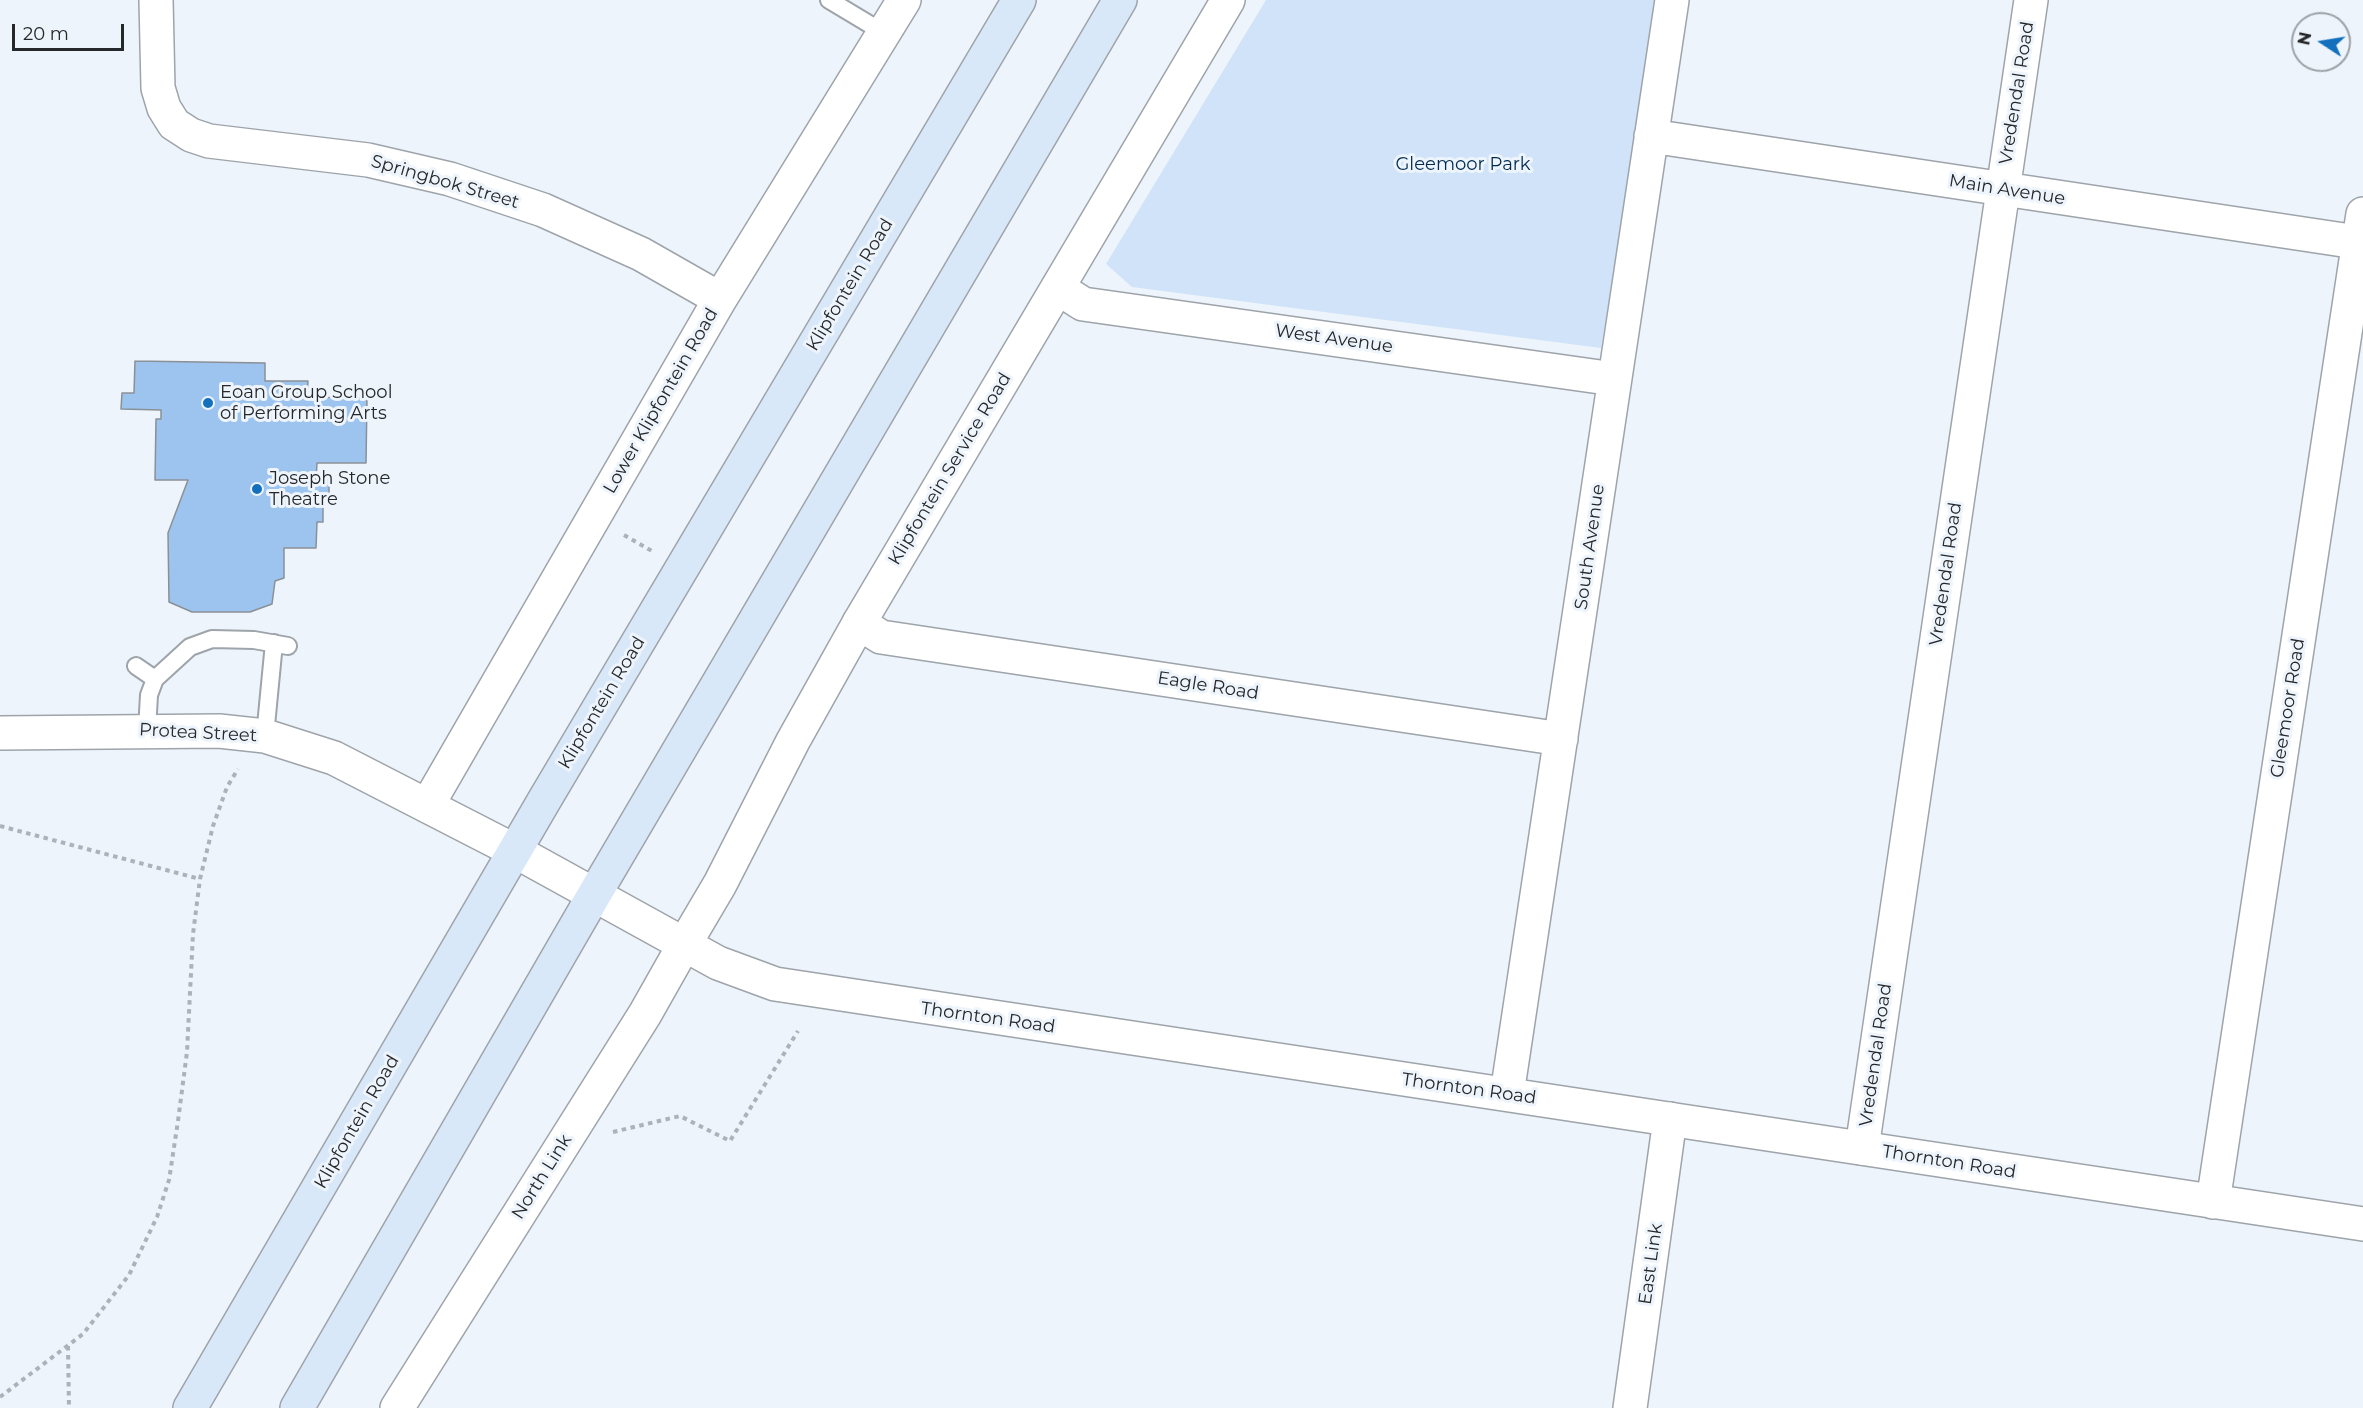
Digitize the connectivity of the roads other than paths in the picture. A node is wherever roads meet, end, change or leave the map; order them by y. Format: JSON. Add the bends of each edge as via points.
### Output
{"nodes":[{"id":1,"x":156,"y":0,"type":"edge"},
{"id":2,"x":829,"y":0,"type":"edge"},
{"id":3,"x":904,"y":0,"type":"edge"},
{"id":4,"x":1019,"y":0,"type":"edge"},
{"id":5,"x":1120,"y":0,"type":"edge"},
{"id":6,"x":1228,"y":0,"type":"edge"},
{"id":7,"x":1672,"y":0,"type":"edge"},
{"id":8,"x":2031,"y":0,"type":"edge"},
{"id":9,"x":884,"y":33,"type":"junction"},
{"id":10,"x":1651,"y":136,"type":"junction"},
{"id":11,"x":2002,"y":189,"type":"junction"},
{"id":12,"x":2362,"y":233,"type":"edge"},
{"id":13,"x":1058,"y":288,"type":"junction"},
{"id":14,"x":720,"y":298,"type":"junction"},
{"id":15,"x":1614,"y":379,"type":"junction"},
{"id":16,"x":859,"y":623,"type":"junction"},
{"id":17,"x":136,"y":666,"type":"dead end"},
{"id":18,"x":154,"y":679,"type":"junction"},
{"id":19,"x":147,"y":730,"type":"junction"},
{"id":20,"x":0,"y":733,"type":"edge"},
{"id":21,"x":265,"y":736,"type":"junction"},
{"id":22,"x":1561,"y":739,"type":"junction"},
{"id":23,"x":427,"y":806,"type":"junction"},
{"id":24,"x":514,"y":850,"type":"junction"},
{"id":25,"x":594,"y":895,"type":"junction"},
{"id":26,"x":684,"y":945,"type":"junction"},
{"id":27,"x":1507,"y":1094,"type":"junction"},
{"id":28,"x":1670,"y":1119,"type":"junction"},
{"id":29,"x":1862,"y":1148,"type":"junction"},
{"id":30,"x":2213,"y":1202,"type":"junction"},
{"id":31,"x":2363,"y":1224,"type":"edge"},
{"id":32,"x":190,"y":1408,"type":"edge"},
{"id":33,"x":297,"y":1408,"type":"edge"},
{"id":34,"x":397,"y":1408,"type":"edge"},
{"id":35,"x":1630,"y":1408,"type":"edge"}],
"edges":[{"from":1,"to":14,"type":"street","name":"Springbok Street","via":[[158,88],[174,124],[191,135],[209,141],[368,160],[450,179],[543,210],[641,254]]},
{"from":2,"to":9,"type":"lane"},
{"from":3,"to":9,"type":"street","name":"Lower Klipfontein Road"},
{"from":4,"to":24,"type":"main road","name":"Klipfontein Road"},
{"from":5,"to":25,"type":"main road"},
{"from":6,"to":13,"type":"street","name":"Klipfontein Service Road"},
{"from":7,"to":10,"type":"street","name":"South Avenue"},
{"from":8,"to":11,"type":"street","name":"Vredendal Road"},
{"from":9,"to":14,"type":"street","name":"Lower Klipfontein Road"},
{"from":10,"to":11,"type":"street","name":"Main Avenue"},
{"from":10,"to":15,"type":"street","name":"South Avenue"},
{"from":11,"to":12,"type":"street","name":"Main Avenue"},
{"from":11,"to":29,"type":"street","name":"Vredendal Road"},
{"from":12,"to":30,"type":"street","name":"Gleemoor Road"},
{"from":13,"to":15,"type":"street","name":"West Avenue","via":[[1083,304]]},
{"from":13,"to":16,"type":"street","name":"Klipfontein Service Road"},
{"from":14,"to":23,"type":"street","name":"Lower Klipfontein Road"},
{"from":15,"to":22,"type":"street","name":"South Avenue"},
{"from":16,"to":22,"type":"street","name":"Eagle Road","via":[[881,637]]},
{"from":16,"to":26,"type":"street","name":"Klipfontein Service Road"},
{"from":17,"to":18,"type":"lane"},
{"from":18,"to":19,"type":"lane"},
{"from":18,"to":21,"type":"lane","via":[[190,647],[212,639],[281,645]]},
{"from":19,"to":20,"type":"street","name":"Protea Street"},
{"from":19,"to":21,"type":"street","name":"Protea Street","via":[[219,730]]},
{"from":21,"to":23,"type":"street","name":"Protea Street","via":[[334,758]]},
{"from":22,"to":27,"type":"street","name":"South Avenue"},
{"from":23,"to":24,"type":"street","name":"Protea Street"},
{"from":24,"to":25,"type":"street","name":"Protea Street"},
{"from":24,"to":32,"type":"main road","name":"Klipfontein Road"},
{"from":25,"to":26,"type":"street","name":"Thornton Road"},
{"from":25,"to":33,"type":"main road"},
{"from":26,"to":27,"type":"street","name":"Thornton Road","via":[[744,975],[775,984]]},
{"from":26,"to":34,"type":"street","name":"North Link","via":[[645,1014]]},
{"from":27,"to":28,"type":"street","name":"Thornton Road"},
{"from":28,"to":29,"type":"street","name":"Thornton Road"},
{"from":28,"to":35,"type":"street","name":"East Link"},
{"from":29,"to":30,"type":"street","name":"Thornton Road"},
{"from":30,"to":31,"type":"street","name":"Thornton Road"}]}
